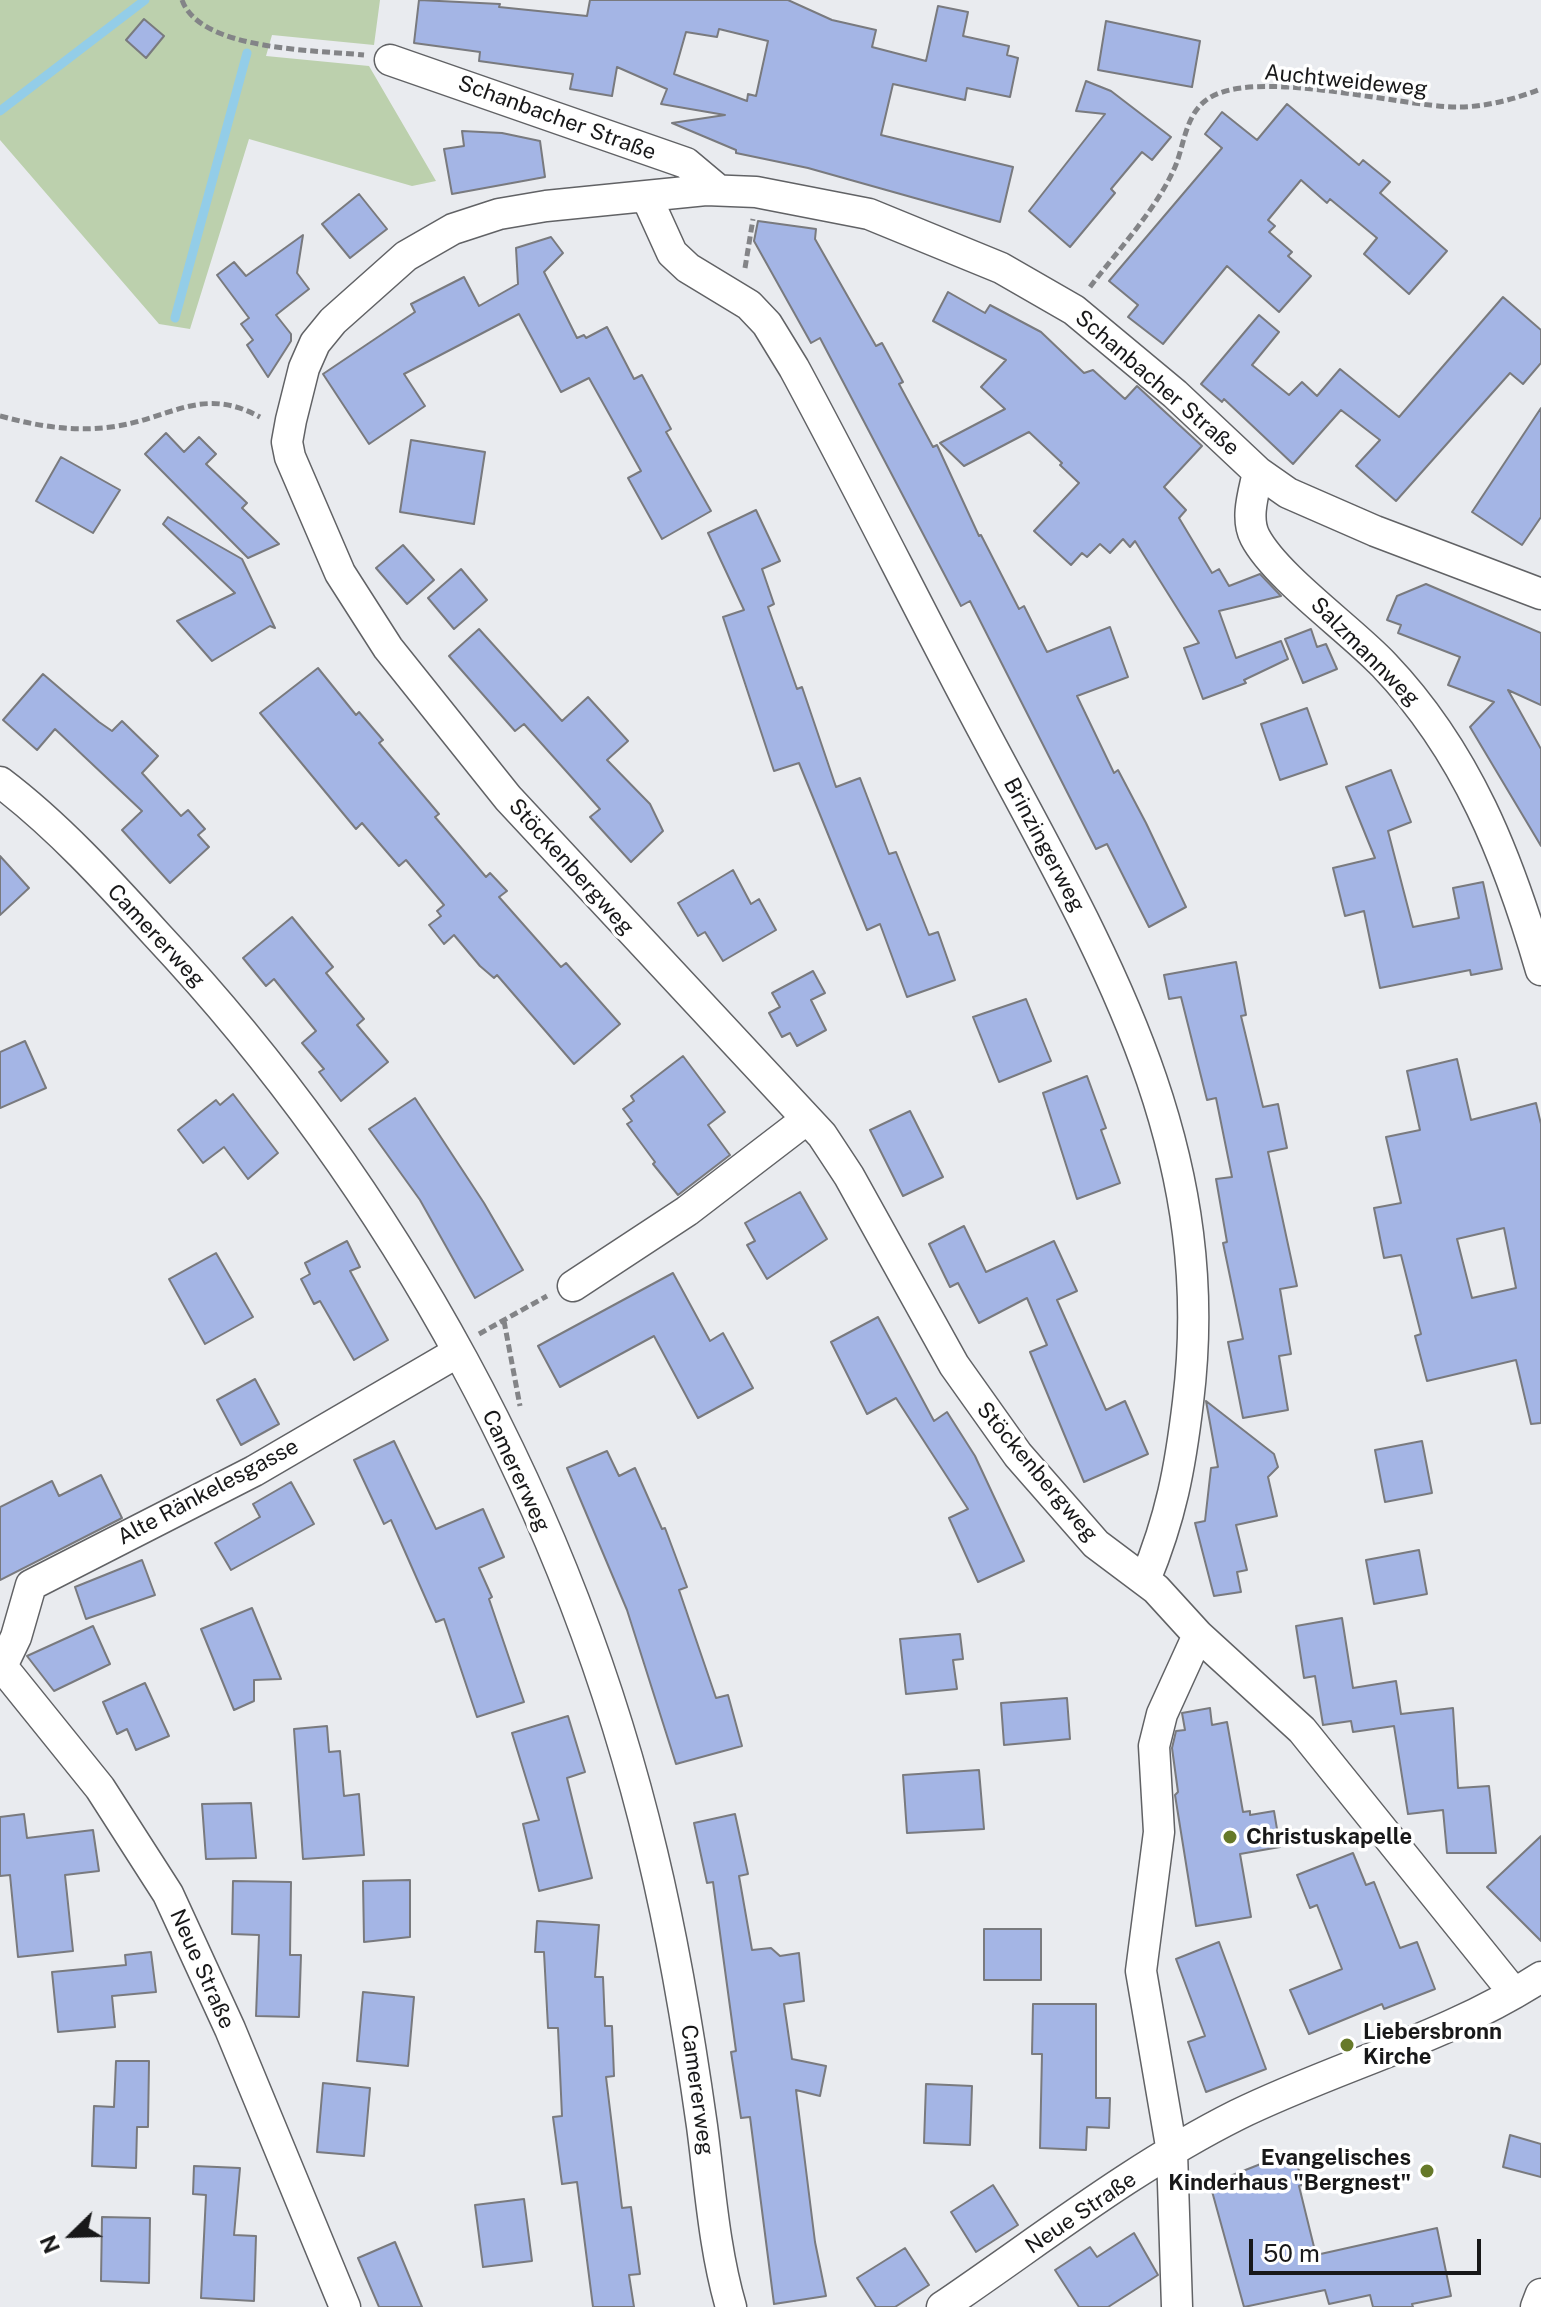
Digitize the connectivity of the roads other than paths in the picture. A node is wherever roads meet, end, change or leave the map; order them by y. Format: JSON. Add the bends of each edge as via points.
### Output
{"nodes":[{"id":1,"x":390,"y":60,"type":"road end"},
{"id":2,"x":717,"y":189,"type":"junction"},
{"id":3,"x":647,"y":198,"type":"junction"},
{"id":4,"x":1258,"y":472,"type":"junction"},
{"id":5,"x":1541,"y":594,"type":"edge"},
{"id":6,"x":0,"y":782,"type":"edge"},
{"id":7,"x":1541,"y":970,"type":"edge"},
{"id":8,"x":807,"y":1119,"type":"junction"},
{"id":9,"x":573,"y":1286,"type":"road end"},
{"id":10,"x":458,"y":1352,"type":"junction"},
{"id":11,"x":1145,"y":1580,"type":"junction"},
{"id":12,"x":1198,"y":1635,"type":"junction"},
{"id":13,"x":1,"y":1665,"type":"edge"},
{"id":14,"x":1532,"y":1987,"type":"edge"},
{"id":15,"x":1172,"y":2152,"type":"junction"},
{"id":16,"x":1541,"y":2294,"type":"edge"},
{"id":17,"x":345,"y":2307,"type":"edge"},
{"id":18,"x":731,"y":2307,"type":"edge"},
{"id":19,"x":942,"y":2307,"type":"edge"},
{"id":20,"x":1177,"y":2307,"type":"edge"},
{"id":21,"x":1536,"y":2307,"type":"edge"}],
"edges":[{"from":1,"to":2,"type":"street","name":"Schanbacher Straße","via":[[686,163]]},
{"from":2,"to":3,"type":"street","name":"Schanbacher Straße"},
{"from":2,"to":4,"type":"street","name":"Schanbacher Straße","via":[[832,205],[905,226],[1001,268],[1074,310]]},
{"from":3,"to":8,"type":"street","name":"Stöckenbergweg","via":[[522,209],[464,225],[424,244],[344,311],[315,343],[304,368],[288,449],[340,573],[388,648],[524,816]]},
{"from":3,"to":11,"type":"street","name":"Brinzingerweg","via":[[672,253],[739,297],[767,324],[794,368],[1112,977],[1163,1106],[1190,1233],[1194,1352],[1175,1494]]},
{"from":4,"to":5,"type":"street","name":"Schanbacher Straße","via":[[1340,517]]},
{"from":4,"to":7,"type":"street","name":"Salzmannweg","via":[[1251,520],[1256,540],[1383,663],[1449,746],[1506,857]]},
{"from":6,"to":10,"type":"street","name":"Camererweg","via":[[131,906],[241,1032],[350,1177]]},
{"from":8,"to":9,"type":"street","via":[[687,1211]]},
{"from":8,"to":11,"type":"street","name":"Stöckenbergweg","via":[[849,1176],[941,1344],[1000,1433],[1096,1544]]},
{"from":10,"to":13,"type":"street","name":"Alte Ränkelesgasse","via":[[254,1471],[31,1585],[16,1637]]},
{"from":10,"to":18,"type":"street","name":"Camererweg","via":[[542,1524],[594,1655],[651,1847],[685,2014]]},
{"from":11,"to":12,"type":"street","name":"Stöckenbergweg"},
{"from":12,"to":14,"type":"street","name":"Stöckenbergweg","via":[[1279,1707]]},
{"from":12,"to":15,"type":"street","via":[[1155,1737],[1159,1832],[1141,1971]]},
{"from":13,"to":17,"type":"street","name":"Neue Straße","via":[[79,1758],[168,1894]]},
{"from":14,"to":15,"type":"street","name":"Neue Straße","via":[[1254,2107]]},
{"from":15,"to":19,"type":"street","name":"Neue Straße"},
{"from":15,"to":20,"type":"street"},
{"from":16,"to":21,"type":"street"}]}
